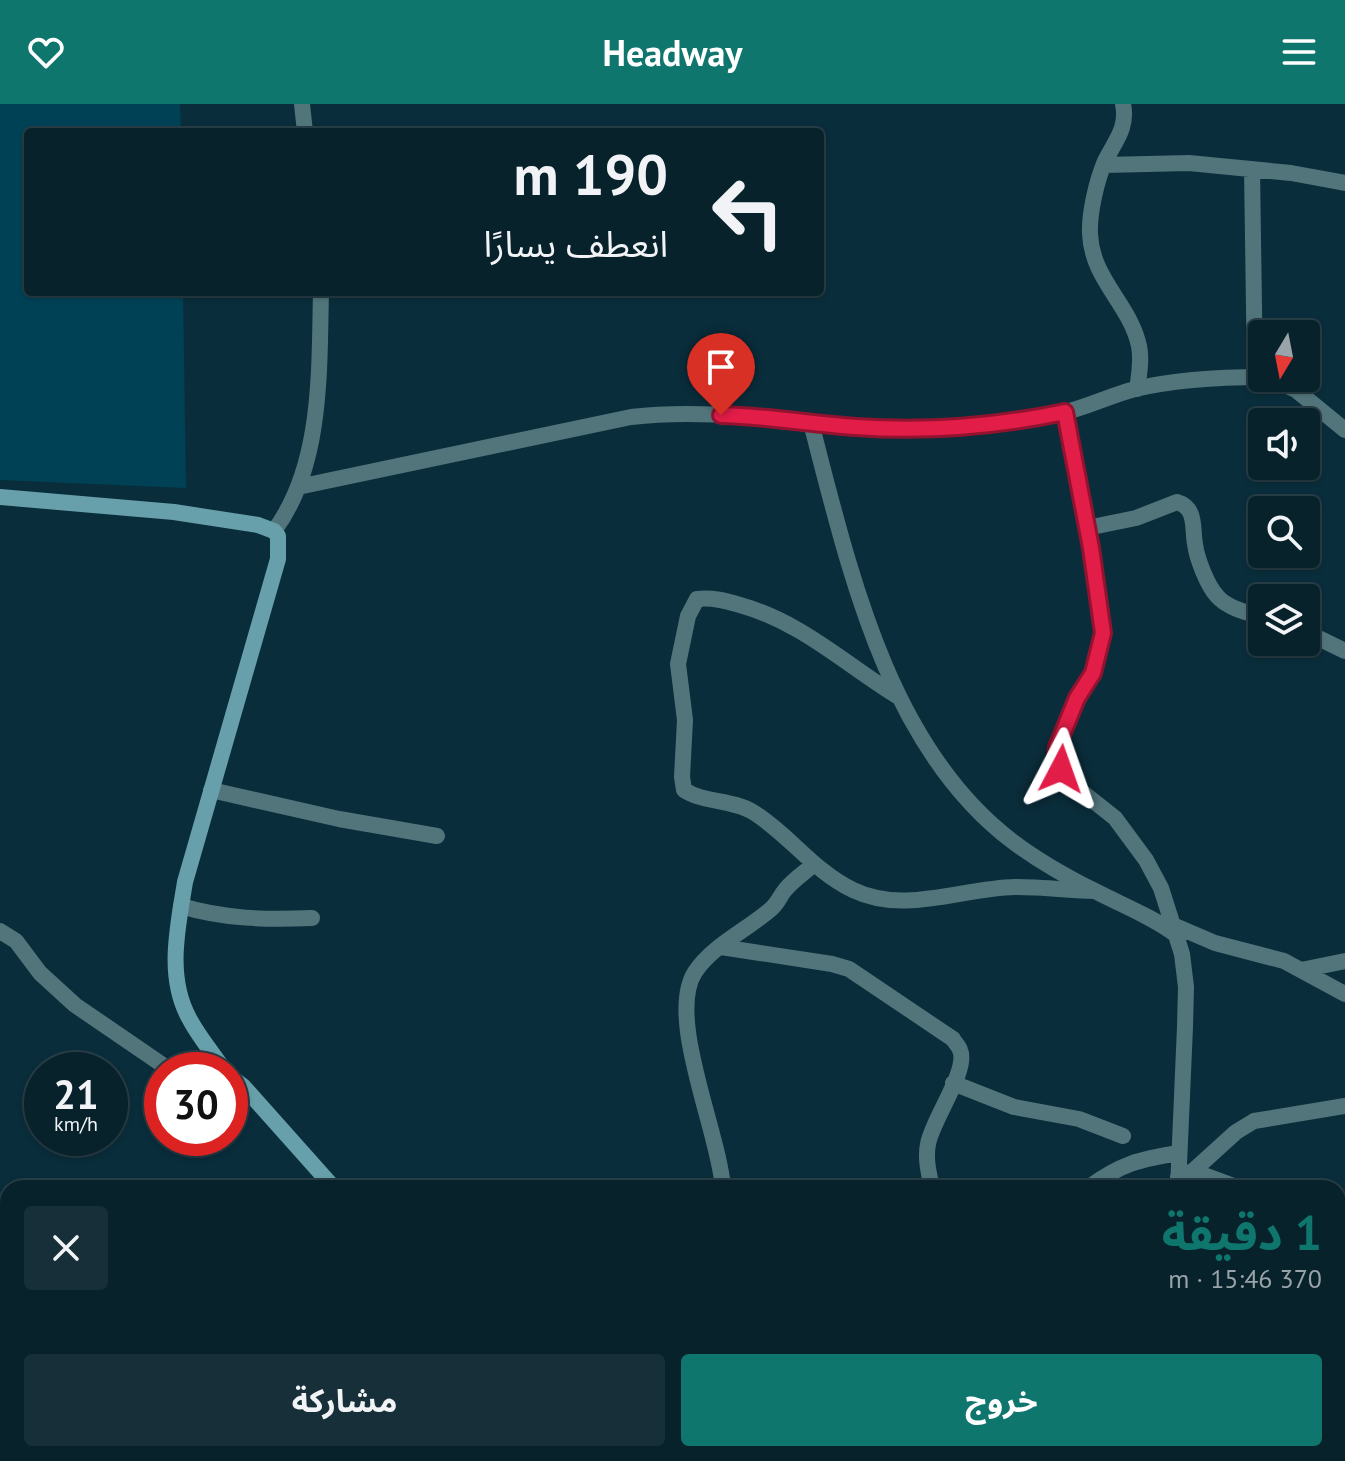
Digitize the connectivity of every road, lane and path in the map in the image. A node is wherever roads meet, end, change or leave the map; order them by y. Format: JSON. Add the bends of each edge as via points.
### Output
{"nodes":[{"id":1,"x":302,"y":104,"type":"edge"},
{"id":2,"x":1123,"y":104,"type":"edge"},
{"id":3,"x":305,"y":128,"type":"edge"},
{"id":4,"x":1104,"y":165,"type":"junction"},
{"id":5,"x":1252,"y":169,"type":"junction"},
{"id":6,"x":1345,"y":183,"type":"edge"},
{"id":7,"x":321,"y":296,"type":"edge"},
{"id":8,"x":1259,"y":320,"type":"edge"},
{"id":9,"x":1248,"y":377,"type":"edge"},
{"id":10,"x":1137,"y":389,"type":"junction"},
{"id":11,"x":1298,"y":392,"type":"edge"},
{"id":12,"x":1065,"y":412,"type":"junction"},
{"id":13,"x":811,"y":423,"type":"junction"},
{"id":14,"x":1345,"y":430,"type":"edge"},
{"id":15,"x":298,"y":487,"type":"junction"},
{"id":16,"x":0,"y":497,"type":"edge"},
{"id":17,"x":1087,"y":528,"type":"junction"},
{"id":18,"x":274,"y":531,"type":"junction"},
{"id":19,"x":1248,"y":612,"type":"edge"},
{"id":20,"x":1320,"y":639,"type":"edge"},
{"id":21,"x":1345,"y":651,"type":"edge"},
{"id":22,"x":897,"y":696,"type":"junction"},
{"id":23,"x":211,"y":790,"type":"junction"},
{"id":24,"x":437,"y":836,"type":"dead end"},
{"id":25,"x":813,"y":865,"type":"junction"},
{"id":26,"x":1094,"y":891,"type":"junction"},
{"id":27,"x":181,"y":906,"type":"junction"},
{"id":28,"x":312,"y":918,"type":"dead end"},
{"id":29,"x":1174,"y":930,"type":"junction"},
{"id":30,"x":0,"y":931,"type":"edge"},
{"id":31,"x":721,"y":947,"type":"junction"},
{"id":32,"x":1345,"y":961,"type":"edge"},
{"id":33,"x":1301,"y":970,"type":"junction"},
{"id":34,"x":1345,"y":994,"type":"edge"},
{"id":35,"x":144,"y":1052,"type":"edge"},
{"id":36,"x":212,"y":1052,"type":"edge"},
{"id":37,"x":953,"y":1083,"type":"junction"},
{"id":38,"x":248,"y":1097,"type":"edge"},
{"id":39,"x":1345,"y":1106,"type":"edge"},
{"id":40,"x":1123,"y":1136,"type":"dead end"},
{"id":41,"x":1179,"y":1153,"type":"junction"},
{"id":42,"x":1183,"y":1179,"type":"edge"},
{"id":43,"x":326,"y":1180,"type":"edge"},
{"id":44,"x":722,"y":1180,"type":"edge"},
{"id":45,"x":931,"y":1180,"type":"edge"},
{"id":46,"x":1100,"y":1180,"type":"edge"}],
"edges":[{"from":1,"to":3,"type":"street"},
{"from":2,"to":4,"type":"street","via":[[1122,132]]},
{"from":4,"to":5,"type":"street","via":[[1189,163]]},
{"from":4,"to":10,"type":"street","via":[[1089,230],[1092,254],[1139,346]]},
{"from":5,"to":6,"type":"street"},
{"from":5,"to":8,"type":"street"},
{"from":7,"to":15,"type":"street","via":[[319,379]]},
{"from":9,"to":10,"type":"street"},
{"from":10,"to":12,"type":"street"},
{"from":11,"to":14,"type":"street"},
{"from":12,"to":13,"type":"street","via":[[941,427]]},
{"from":12,"to":17,"type":"street"},
{"from":13,"to":15,"type":"street","via":[[668,413],[631,417]]},
{"from":13,"to":22,"type":"street","via":[[845,553]]},
{"from":15,"to":18,"type":"street"},
{"from":16,"to":18,"type":"street","via":[[174,512]]},
{"from":17,"to":19,"type":"street","via":[[1183,504],[1217,597]]},
{"from":17,"to":29,"type":"street","via":[[1103,633],[1093,673],[1068,718],[1056,760],[1067,780],[1128,833],[1161,888]]},
{"from":18,"to":23,"type":"street","via":[[278,559]]},
{"from":20,"to":21,"type":"street"},
{"from":22,"to":25,"type":"street","via":[[772,614],[706,598],[692,605],[678,664],[685,720],[684,790],[750,810]]},
{"from":22,"to":26,"type":"street","via":[[920,739],[976,811],[1013,842]]},
{"from":23,"to":24,"type":"street"},
{"from":23,"to":27,"type":"street"},
{"from":25,"to":26,"type":"street","via":[[857,892],[897,901],[1014,887]]},
{"from":25,"to":31,"type":"street","via":[[771,909]]},
{"from":26,"to":29,"type":"street"},
{"from":27,"to":28,"type":"street","via":[[243,918]]},
{"from":27,"to":36,"type":"street","via":[[178,989],[189,1018]]},
{"from":29,"to":33,"type":"street"},
{"from":29,"to":41,"type":"street","via":[[1186,987]]},
{"from":30,"to":35,"type":"street","via":[[16,941],[40,973],[75,1005]]},
{"from":31,"to":37,"type":"street","via":[[832,964],[866,978],[953,1039],[961,1050]]},
{"from":31,"to":44,"type":"street","via":[[694,973],[685,1008]]},
{"from":32,"to":33,"type":"street"},
{"from":33,"to":34,"type":"street"},
{"from":37,"to":40,"type":"street","via":[[1014,1107],[1079,1119]]},
{"from":37,"to":45,"type":"street","via":[[928,1144]]},
{"from":38,"to":43,"type":"street"},
{"from":39,"to":42,"type":"street","via":[[1254,1121]]},
{"from":41,"to":42,"type":"street"},
{"from":41,"to":46,"type":"street","via":[[1126,1163]]}]}
